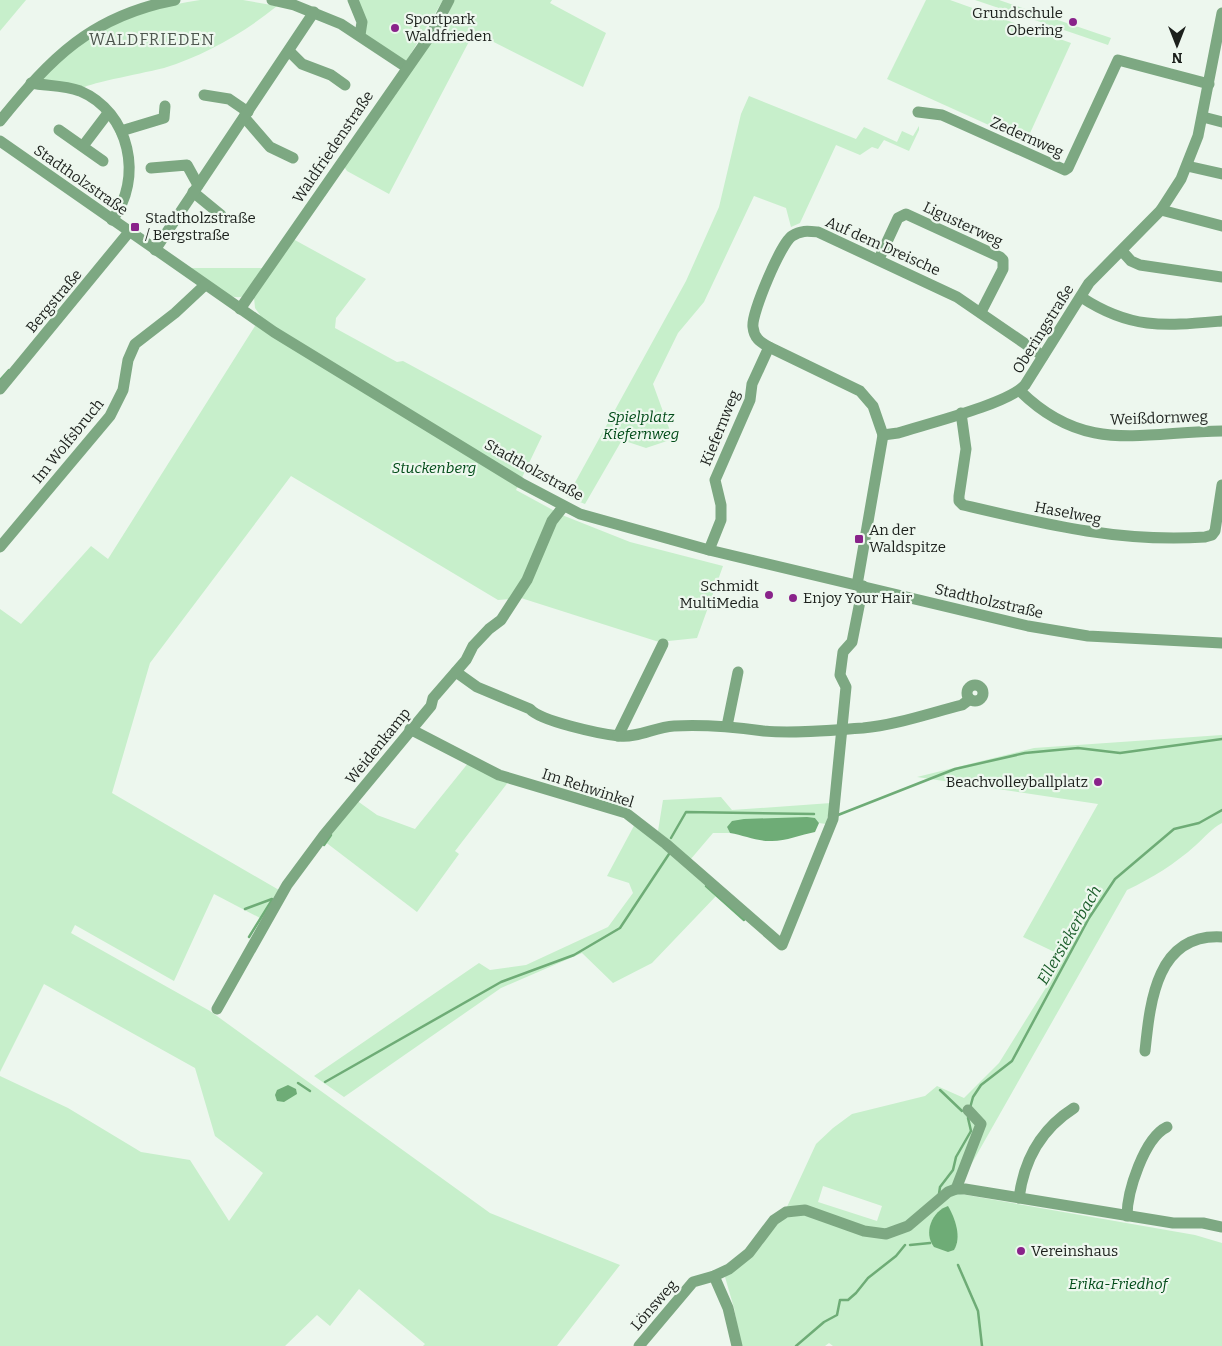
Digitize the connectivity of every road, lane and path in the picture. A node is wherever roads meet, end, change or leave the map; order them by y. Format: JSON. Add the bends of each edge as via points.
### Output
{"nodes":[{"id":1,"x":175,"y":0,"type":"edge"},
{"id":2,"x":272,"y":0,"type":"edge"},
{"id":3,"x":352,"y":0,"type":"edge"},
{"id":4,"x":449,"y":0,"type":"edge"},
{"id":5,"x":157,"y":2,"type":"edge"},
{"id":6,"x":314,"y":12,"type":"junction"},
{"id":7,"x":1222,"y":13,"type":"edge"},
{"id":8,"x":360,"y":35,"type":"junction"},
{"id":9,"x":288,"y":51,"type":"junction"},
{"id":10,"x":406,"y":67,"type":"junction"},
{"id":11,"x":1217,"y":68,"type":"edge"},
{"id":12,"x":31,"y":83,"type":"junction"},
{"id":13,"x":1208,"y":84,"type":"junction"},
{"id":14,"x":345,"y":85,"type":"dead end"},
{"id":15,"x":204,"y":95,"type":"dead end"},
{"id":16,"x":165,"y":106,"type":"dead end"},
{"id":17,"x":918,"y":112,"type":"dead end"},
{"id":18,"x":108,"y":113,"type":"junction"},
{"id":19,"x":246,"y":114,"type":"junction"},
{"id":20,"x":1202,"y":117,"type":"junction"},
{"id":21,"x":0,"y":121,"type":"edge"},
{"id":22,"x":1222,"y":122,"type":"edge"},
{"id":23,"x":59,"y":130,"type":"dead end"},
{"id":24,"x":121,"y":130,"type":"junction"},
{"id":25,"x":0,"y":141,"type":"edge"},
{"id":26,"x":83,"y":146,"type":"junction"},
{"id":27,"x":293,"y":158,"type":"dead end"},
{"id":28,"x":103,"y":161,"type":"dead end"},
{"id":29,"x":1188,"y":166,"type":"junction"},
{"id":30,"x":151,"y":168,"type":"dead end"},
{"id":31,"x":1222,"y":174,"type":"edge"},
{"id":32,"x":196,"y":189,"type":"junction"},
{"id":33,"x":1161,"y":210,"type":"junction"},
{"id":34,"x":221,"y":215,"type":"dead end"},
{"id":35,"x":112,"y":220,"type":"junction"},
{"id":36,"x":1222,"y":226,"type":"edge"},
{"id":37,"x":129,"y":232,"type":"junction"},
{"id":38,"x":155,"y":250,"type":"junction"},
{"id":39,"x":1122,"y":251,"type":"junction"},
{"id":40,"x":879,"y":259,"type":"junction"},
{"id":41,"x":1222,"y":277,"type":"edge"},
{"id":42,"x":205,"y":285,"type":"junction"},
{"id":43,"x":1081,"y":297,"type":"junction"},
{"id":44,"x":240,"y":309,"type":"junction"},
{"id":45,"x":981,"y":312,"type":"junction"},
{"id":46,"x":1222,"y":321,"type":"edge"},
{"id":47,"x":769,"y":348,"type":"junction"},
{"id":48,"x":1042,"y":356,"type":"junction"},
{"id":49,"x":0,"y":389,"type":"edge"},
{"id":50,"x":1020,"y":391,"type":"junction"},
{"id":51,"x":961,"y":413,"type":"junction"},
{"id":52,"x":1222,"y":431,"type":"edge"},
{"id":53,"x":883,"y":434,"type":"junction"},
{"id":54,"x":1222,"y":486,"type":"edge"},
{"id":55,"x":563,"y":507,"type":"junction"},
{"id":56,"x":0,"y":547,"type":"edge"},
{"id":57,"x":709,"y":550,"type":"junction"},
{"id":58,"x":860,"y":586,"type":"junction"},
{"id":59,"x":1222,"y":643,"type":"edge"},
{"id":60,"x":662,"y":644,"type":"dead end"},
{"id":61,"x":456,"y":672,"type":"junction"},
{"id":62,"x":738,"y":672,"type":"dead end"},
{"id":63,"x":970,"y":699,"type":"dead end"},
{"id":64,"x":727,"y":726,"type":"junction"},
{"id":65,"x":410,"y":729,"type":"junction"},
{"id":66,"x":842,"y":729,"type":"junction"},
{"id":67,"x":618,"y":736,"type":"junction"},
{"id":68,"x":1222,"y":937,"type":"edge"},
{"id":69,"x":217,"y":1009,"type":"dead end"},
{"id":70,"x":1145,"y":1051,"type":"dead end"},
{"id":71,"x":1074,"y":1108,"type":"dead end"},
{"id":72,"x":968,"y":1110,"type":"dead end"},
{"id":73,"x":1167,"y":1127,"type":"dead end"},
{"id":74,"x":956,"y":1189,"type":"junction"},
{"id":75,"x":1019,"y":1198,"type":"junction"},
{"id":76,"x":1127,"y":1216,"type":"junction"},
{"id":77,"x":1222,"y":1227,"type":"edge"},
{"id":78,"x":714,"y":1276,"type":"junction"},
{"id":79,"x":639,"y":1346,"type":"edge"},
{"id":80,"x":737,"y":1346,"type":"edge"}],
"edges":[{"from":1,"to":5,"type":"street"},
{"from":2,"to":6,"type":"street"},
{"from":3,"to":8,"type":"street","via":[[362,22]]},
{"from":4,"to":10,"type":"street","name":"Waldfriedenstraße","via":[[432,33]]},
{"from":5,"to":12,"type":"street","via":[[108,22],[86,35],[47,65]]},
{"from":6,"to":8,"type":"street"},
{"from":6,"to":9,"type":"street"},
{"from":7,"to":11,"type":"street","name":"Oberingstraße"},
{"from":8,"to":10,"type":"street"},
{"from":9,"to":14,"type":"street","via":[[302,64],[332,75]]},
{"from":9,"to":19,"type":"street"},
{"from":10,"to":44,"type":"street","name":"Waldfriedenstraße"},
{"from":11,"to":13,"type":"street","name":"Oberingstraße"},
{"from":12,"to":18,"type":"street","via":[[80,91]]},
{"from":12,"to":21,"type":"street"},
{"from":13,"to":17,"type":"street","name":"Zedernweg","via":[[1118,60],[1065,170],[942,115]]},
{"from":13,"to":20,"type":"street","name":"Oberingstraße"},
{"from":15,"to":19,"type":"street","via":[[229,99]]},
{"from":16,"to":24,"type":"street","via":[[164,118]]},
{"from":18,"to":24,"type":"street"},
{"from":18,"to":26,"type":"street"},
{"from":19,"to":27,"type":"street","via":[[267,145]]},
{"from":19,"to":32,"type":"street"},
{"from":20,"to":22,"type":"street"},
{"from":20,"to":29,"type":"street","name":"Oberingstraße"},
{"from":23,"to":26,"type":"street"},
{"from":24,"to":35,"type":"street","via":[[129,154],[130,178],[124,203]]},
{"from":25,"to":35,"type":"street","name":"Stadtholzstraße"},
{"from":26,"to":28,"type":"street"},
{"from":29,"to":31,"type":"street"},
{"from":29,"to":33,"type":"street","name":"Oberingstraße"},
{"from":30,"to":32,"type":"street","via":[[187,165]]},
{"from":32,"to":34,"type":"street"},
{"from":32,"to":38,"type":"street"},
{"from":33,"to":36,"type":"street"},
{"from":33,"to":39,"type":"street","name":"Oberingstraße"},
{"from":35,"to":37,"type":"street","name":"Stadtholzstraße"},
{"from":37,"to":38,"type":"street","name":"Stadtholzstraße"},
{"from":37,"to":49,"type":"street","name":"Bergstraße"},
{"from":38,"to":42,"type":"street","name":"Stadtholzstraße"},
{"from":39,"to":41,"type":"street","via":[[1140,265]]},
{"from":39,"to":43,"type":"street","name":"Oberingstraße","via":[[1098,274]]},
{"from":40,"to":45,"type":"street","name":"Auf dem Dreische"},
{"from":40,"to":45,"type":"street","name":"Ligusterweg","via":[[898,218],[906,214],[1000,256],[1003,269]]},
{"from":40,"to":47,"type":"street","name":"Auf dem Dreische","via":[[818,232],[808,230],[791,236],[753,318],[756,337]]},
{"from":42,"to":44,"type":"street","name":"Stadtholzstraße"},
{"from":42,"to":56,"type":"street","name":"Im Wolfsbruch","via":[[135,344],[128,360],[123,390],[110,416]]},
{"from":43,"to":46,"type":"street","via":[[1112,316],[1141,323],[1178,325]]},
{"from":43,"to":48,"type":"street","name":"Oberingstraße"},
{"from":44,"to":55,"type":"street","name":"Stadtholzstraße"},
{"from":45,"to":48,"type":"street","name":"Auf dem Dreische"},
{"from":47,"to":53,"type":"street","name":"Auf dem Dreische","via":[[860,391],[873,406]]},
{"from":47,"to":57,"type":"street","name":"Kiefernweg","via":[[715,480],[721,520]]},
{"from":48,"to":50,"type":"street","name":"Oberingstraße"},
{"from":50,"to":51,"type":"street","name":"Oberingstraße"},
{"from":50,"to":52,"type":"street","name":"Weißdornweg","via":[[1060,422],[1098,434],[1131,437]]},
{"from":51,"to":53,"type":"street","name":"Oberingstraße","via":[[898,433]]},
{"from":51,"to":54,"type":"street","name":"Haselweg","via":[[966,449],[959,496],[963,505],[1091,533],[1152,539],[1205,537],[1215,531]]},
{"from":53,"to":58,"type":"street"},
{"from":55,"to":57,"type":"street","name":"Stadtholzstraße","via":[[601,521]]},
{"from":55,"to":61,"type":"street","name":"Weidenkamp","via":[[552,521],[527,580],[501,620],[473,646]]},
{"from":57,"to":58,"type":"street","name":"Stadtholzstraße"},
{"from":58,"to":59,"type":"street","name":"Stadtholzstraße","via":[[1058,632],[1124,639]]},
{"from":58,"to":66,"type":"street","via":[[852,642],[844,652],[840,675],[846,687]]},
{"from":60,"to":67,"type":"street"},
{"from":61,"to":65,"type":"street","name":"Weidenkamp"},
{"from":61,"to":67,"type":"street","via":[[476,687],[530,709],[535,715]]},
{"from":62,"to":64,"type":"street"},
{"from":63,"to":66,"type":"street","via":[[962,705],[893,723]]},
{"from":64,"to":66,"type":"street","via":[[762,730]]},
{"from":64,"to":67,"type":"street","via":[[672,726],[633,736]]},
{"from":65,"to":66,"type":"street","name":"Im Rehwinkel","via":[[499,775],[626,813],[782,945],[833,819]]},
{"from":65,"to":69,"type":"street","name":"Weidenkamp","via":[[287,885]]},
{"from":68,"to":70,"type":"street","via":[[1201,939],[1180,948],[1164,967],[1146,1022]]},
{"from":71,"to":75,"type":"street","via":[[1050,1126],[1039,1140]]},
{"from":72,"to":74,"type":"street","via":[[981,1124]]},
{"from":73,"to":76,"type":"street","via":[[1146,1150],[1129,1197]]},
{"from":74,"to":75,"type":"street"},
{"from":74,"to":78,"type":"street","via":[[948,1192],[908,1226],[886,1234],[864,1231],[805,1210],[786,1212],[774,1220],[749,1253]]},
{"from":75,"to":76,"type":"street"},
{"from":76,"to":77,"type":"street"},
{"from":78,"to":79,"type":"street","name":"Lönsweg","via":[[693,1282]]},
{"from":78,"to":80,"type":"street","via":[[728,1308]]}]}
